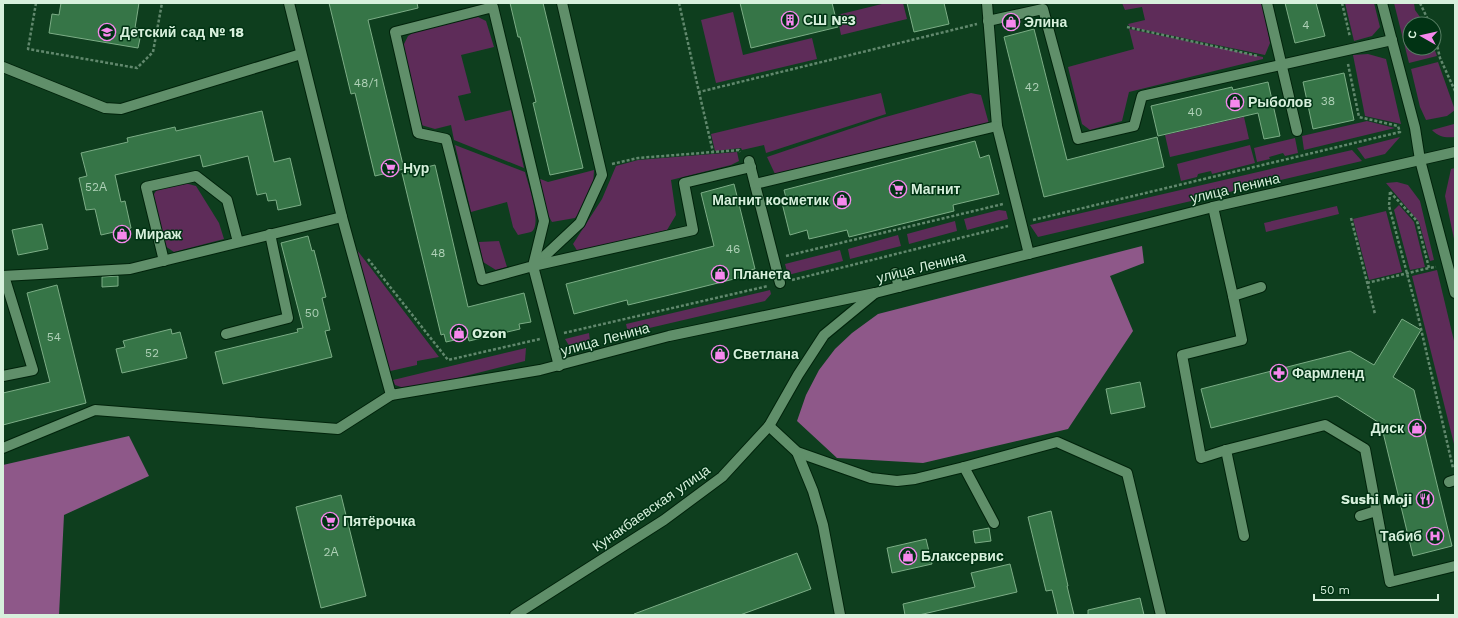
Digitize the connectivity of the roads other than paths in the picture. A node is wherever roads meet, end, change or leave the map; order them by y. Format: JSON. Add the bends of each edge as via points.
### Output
{"nodes":[{"id":1,"x":289,"y":3,"type":"edge"},
{"id":2,"x":562,"y":3,"type":"edge"},
{"id":3,"x":987,"y":3,"type":"edge"},
{"id":4,"x":1267,"y":3,"type":"edge"},
{"id":5,"x":1382,"y":3,"type":"edge"},
{"id":6,"x":1045,"y":6,"type":"edge"},
{"id":7,"x":988,"y":21,"type":"junction"},
{"id":8,"x":1392,"y":40,"type":"junction"},
{"id":9,"x":302,"y":54,"type":"junction"},
{"id":10,"x":1281,"y":64,"type":"junction"},
{"id":11,"x":3,"y":68,"type":"edge"},
{"id":12,"x":996,"y":126,"type":"junction"},
{"id":13,"x":1297,"y":131,"type":"dead end"},
{"id":14,"x":1455,"y":152,"type":"edge"},
{"id":15,"x":1420,"y":160,"type":"junction"},
{"id":16,"x":755,"y":184,"type":"junction"},
{"id":17,"x":1213,"y":208,"type":"junction"},
{"id":18,"x":342,"y":217,"type":"junction"},
{"id":19,"x":270,"y":234,"type":"junction"},
{"id":20,"x":238,"y":242,"type":"junction"},
{"id":21,"x":1029,"y":254,"type":"junction"},
{"id":22,"x":164,"y":260,"type":"junction"},
{"id":23,"x":534,"y":266,"type":"junction"},
{"id":24,"x":895,"y":273,"type":"dead end"},
{"id":25,"x":4,"y":276,"type":"edge"},
{"id":26,"x":780,"y":283,"type":"road end"},
{"id":27,"x":899,"y":287,"type":"junction"},
{"id":28,"x":1261,"y":287,"type":"dead end"},
{"id":29,"x":1455,"y":292,"type":"edge"},
{"id":30,"x":875,"y":293,"type":"junction"},
{"id":31,"x":1233,"y":296,"type":"junction"},
{"id":32,"x":226,"y":334,"type":"dead end"},
{"id":33,"x":559,"y":366,"type":"junction"},
{"id":34,"x":3,"y":376,"type":"edge"},
{"id":35,"x":390,"y":395,"type":"junction"},
{"id":36,"x":769,"y":426,"type":"junction"},
{"id":37,"x":3,"y":448,"type":"edge"},
{"id":38,"x":1226,"y":450,"type":"junction"},
{"id":39,"x":796,"y":452,"type":"junction"},
{"id":40,"x":964,"y":467,"type":"junction"},
{"id":41,"x":1376,"y":511,"type":"junction"},
{"id":42,"x":1360,"y":516,"type":"dead end"},
{"id":43,"x":994,"y":523,"type":"dead end"},
{"id":44,"x":1244,"y":536,"type":"dead end"},
{"id":45,"x":1455,"y":566,"type":"edge"},
{"id":46,"x":515,"y":615,"type":"edge"},
{"id":47,"x":840,"y":615,"type":"edge"},
{"id":48,"x":1161,"y":615,"type":"edge"}],
"edges":[{"from":1,"to":9,"type":"main road"},
{"from":2,"to":23,"type":"main road","via":[[602,175],[580,223]]},
{"from":3,"to":7,"type":"main road"},
{"from":4,"to":10,"type":"main road"},
{"from":5,"to":8,"type":"main road"},
{"from":6,"to":7,"type":"main road"},
{"from":6,"to":10,"type":"main road","via":[[1078,140],[1134,126],[1142,96]]},
{"from":7,"to":12,"type":"main road"},
{"from":8,"to":10,"type":"main road"},
{"from":8,"to":15,"type":"main road"},
{"from":9,"to":11,"type":"main road","via":[[121,109],[105,108]]},
{"from":9,"to":18,"type":"main road"},
{"from":10,"to":13,"type":"main road"},
{"from":12,"to":16,"type":"main road"},
{"from":12,"to":21,"type":"main road"},
{"from":14,"to":15,"type":"main road","name":"улица Ленина"},
{"from":15,"to":17,"type":"main road","name":"улица Ленина"},
{"from":15,"to":29,"type":"main road"},
{"from":16,"to":23,"type":"main road","via":[[750,164],[684,183],[693,230]]},
{"from":16,"to":26,"type":"main road"},
{"from":17,"to":21,"type":"main road","name":"улица Ленина"},
{"from":17,"to":31,"type":"main road"},
{"from":18,"to":19,"type":"main road"},
{"from":18,"to":35,"type":"main road"},
{"from":19,"to":20,"type":"main road"},
{"from":19,"to":32,"type":"main road","via":[[288,318]]},
{"from":20,"to":22,"type":"main road"},
{"from":20,"to":22,"type":"main road","via":[[226,200],[196,176],[146,187]]},
{"from":21,"to":27,"type":"main road","name":"улица Ленина"},
{"from":22,"to":25,"type":"main road","via":[[130,269]]},
{"from":23,"to":23,"type":"main road","via":[[544,221],[493,7],[395,32],[418,133],[446,139],[482,280]]},
{"from":23,"to":33,"type":"main road"},
{"from":24,"to":27,"type":"main road"},
{"from":25,"to":34,"type":"main road","via":[[33,370]]},
{"from":27,"to":30,"type":"main road","name":"улица Ленина"},
{"from":28,"to":31,"type":"main road"},
{"from":30,"to":33,"type":"main road","name":"улица Ленина","via":[[669,336]]},
{"from":30,"to":36,"type":"main road","name":"Кунакбаевская улица","via":[[824,335]]},
{"from":31,"to":38,"type":"main road","via":[[1242,340],[1182,355],[1201,458]]},
{"from":33,"to":35,"type":"main road","name":"улица Ленина"},
{"from":35,"to":37,"type":"main road","via":[[338,429],[95,410]]},
{"from":36,"to":39,"type":"main road"},
{"from":36,"to":46,"type":"main road","name":"Кунакбаевская улица","via":[[722,477],[664,520]]},
{"from":38,"to":41,"type":"main road","via":[[1325,425],[1365,449]]},
{"from":38,"to":44,"type":"main road"},
{"from":39,"to":40,"type":"main road","via":[[884,481],[915,479]]},
{"from":39,"to":47,"type":"main road","via":[[813,491],[823,525]]},
{"from":40,"to":43,"type":"main road"},
{"from":40,"to":48,"type":"main road","via":[[1057,442],[1127,473]]},
{"from":41,"to":42,"type":"main road"},
{"from":41,"to":45,"type":"main road","via":[[1390,582]]}]}
